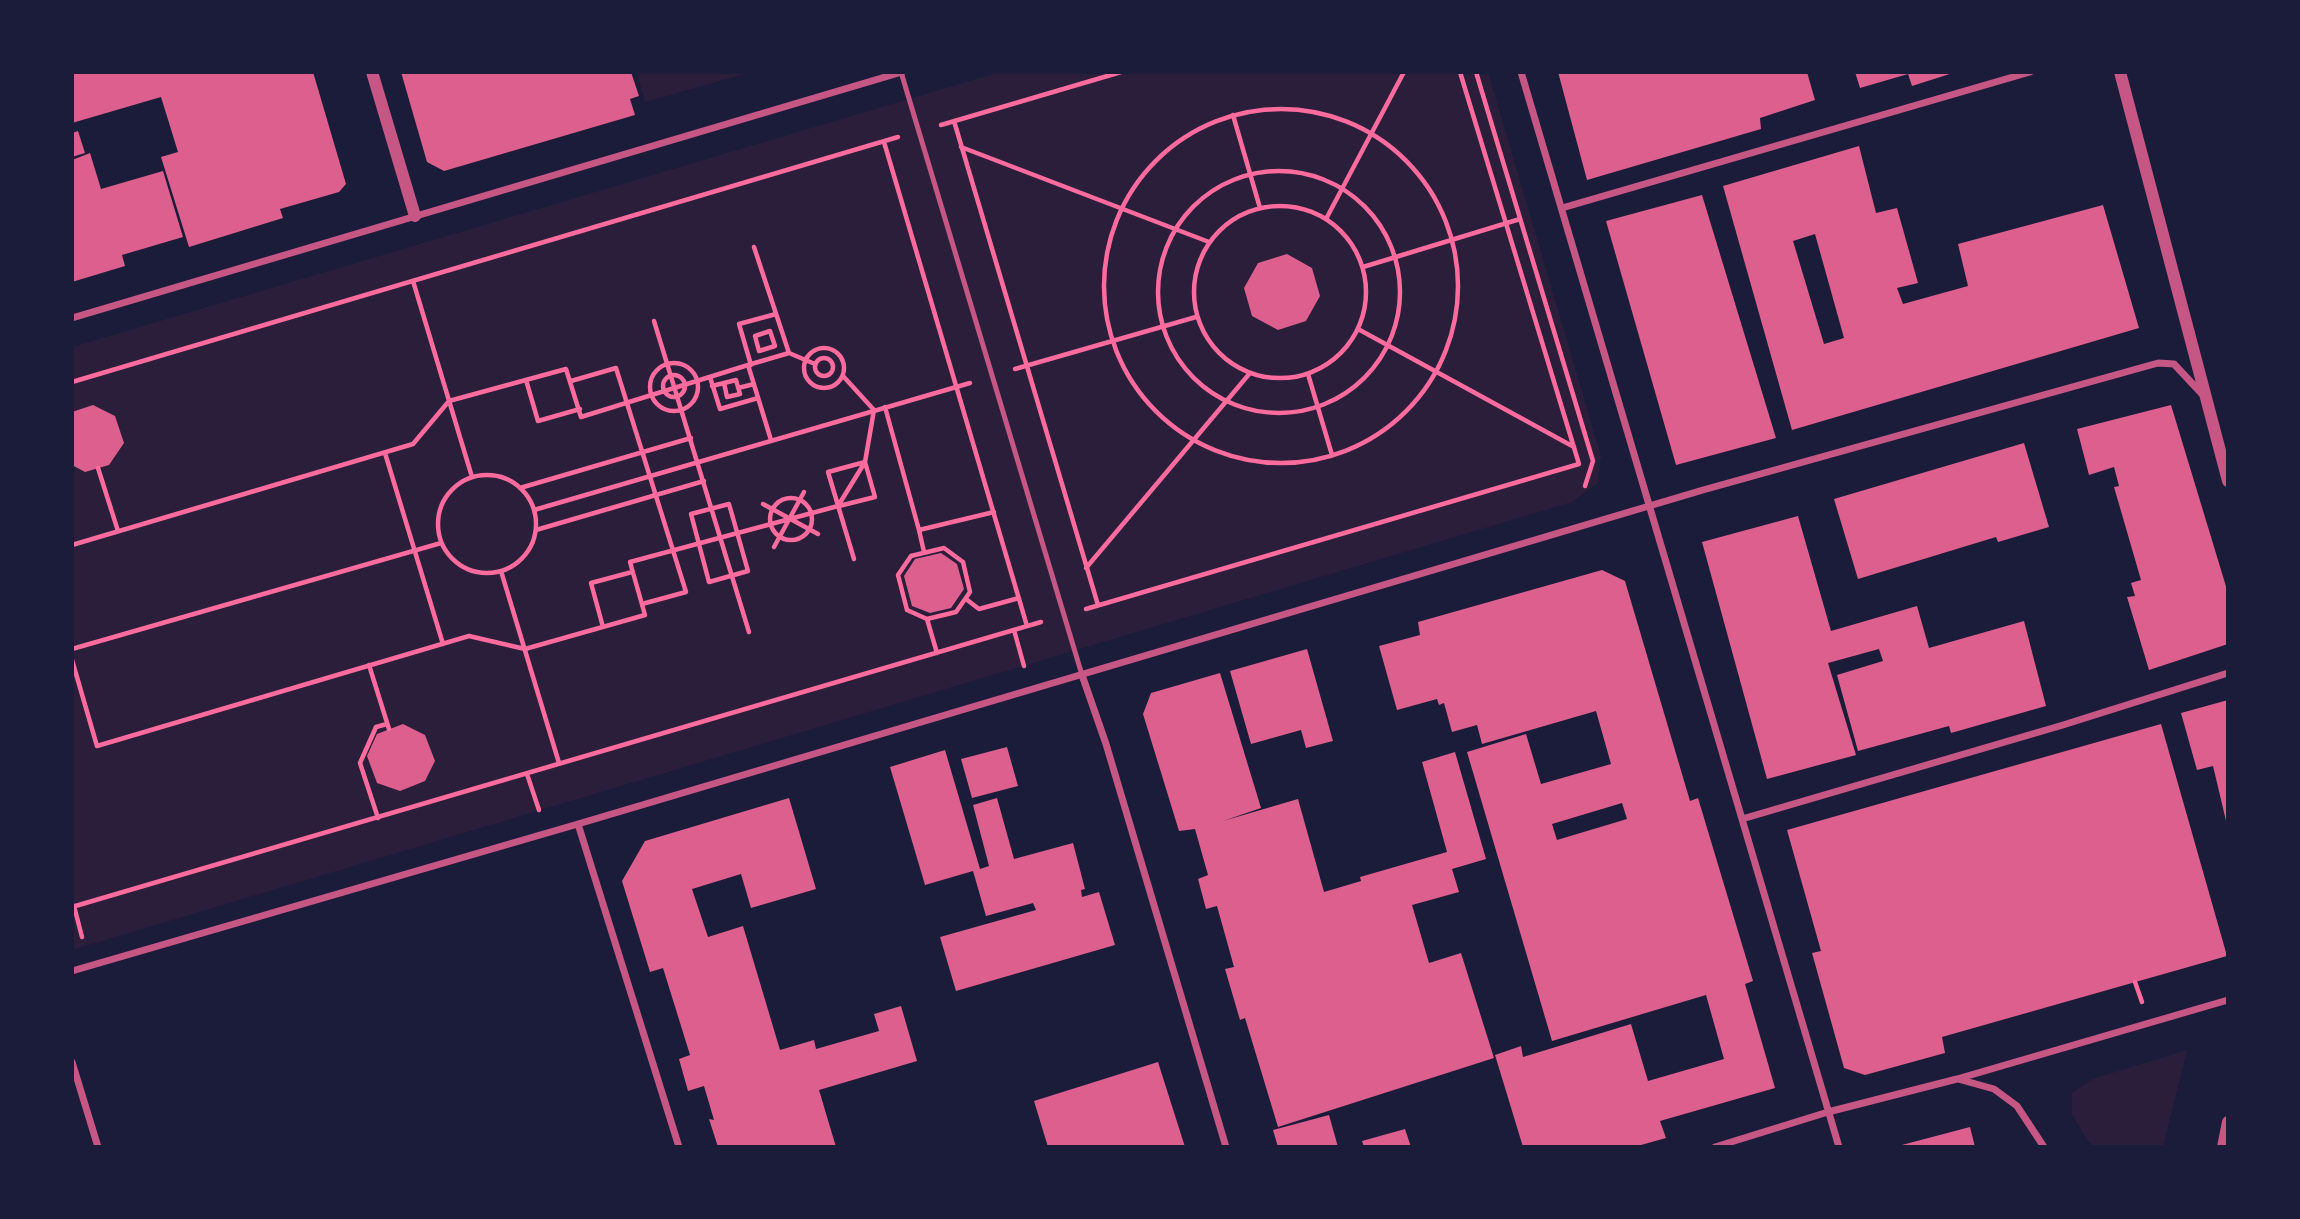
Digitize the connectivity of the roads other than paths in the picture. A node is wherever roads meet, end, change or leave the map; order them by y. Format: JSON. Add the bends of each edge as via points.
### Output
{"nodes":[{"id":1,"x":372,"y":72,"type":"edge"},
{"id":2,"x":901,"y":72,"type":"edge"},
{"id":3,"x":1521,"y":72,"type":"edge"},
{"id":4,"x":2030,"y":72,"type":"edge"},
{"id":5,"x":2120,"y":72,"type":"edge"},
{"id":6,"x":1562,"y":208,"type":"junction"},
{"id":7,"x":415,"y":216,"type":"junction"},
{"id":8,"x":72,"y":318,"type":"edge"},
{"id":9,"x":2204,"y":396,"type":"junction"},
{"id":10,"x":2228,"y":481,"type":"edge"},
{"id":11,"x":1649,"y":506,"type":"junction"},
{"id":12,"x":2228,"y":673,"type":"edge"},
{"id":13,"x":1082,"y":675,"type":"junction"},
{"id":14,"x":1742,"y":819,"type":"junction"},
{"id":15,"x":578,"y":824,"type":"junction"},
{"id":16,"x":72,"y":971,"type":"edge"},
{"id":17,"x":2228,"y":1000,"type":"edge"},
{"id":18,"x":72,"y":1062,"type":"edge"},
{"id":19,"x":1957,"y":1079,"type":"junction"},
{"id":20,"x":1828,"y":1112,"type":"junction"},
{"id":21,"x":2228,"y":1122,"type":"edge"},
{"id":22,"x":98,"y":1147,"type":"edge"},
{"id":23,"x":679,"y":1147,"type":"edge"},
{"id":24,"x":1226,"y":1147,"type":"edge"},
{"id":25,"x":1715,"y":1147,"type":"edge"},
{"id":26,"x":1839,"y":1147,"type":"edge"},
{"id":27,"x":2044,"y":1147,"type":"edge"},
{"id":28,"x":2223,"y":1147,"type":"edge"}],
"edges":[{"from":1,"to":7,"type":"street"},
{"from":2,"to":7,"type":"street"},
{"from":2,"to":13,"type":"lane"},
{"from":3,"to":6,"type":"street"},
{"from":4,"to":6,"type":"street"},
{"from":5,"to":9,"type":"street"},
{"from":6,"to":11,"type":"street"},
{"from":7,"to":8,"type":"street"},
{"from":9,"to":10,"type":"street"},
{"from":9,"to":11,"type":"street","via":[[2174,364],[2158,363]]},
{"from":11,"to":13,"type":"street"},
{"from":11,"to":14,"type":"street"},
{"from":12,"to":14,"type":"street"},
{"from":13,"to":15,"type":"street"},
{"from":13,"to":24,"type":"street"},
{"from":14,"to":20,"type":"street"},
{"from":15,"to":16,"type":"street"},
{"from":15,"to":23,"type":"street"},
{"from":17,"to":19,"type":"street"},
{"from":18,"to":22,"type":"street"},
{"from":19,"to":20,"type":"street"},
{"from":19,"to":27,"type":"street","via":[[1994,1089],[2017,1106]]},
{"from":20,"to":25,"type":"street"},
{"from":20,"to":26,"type":"street"},
{"from":21,"to":28,"type":"street"}]}
